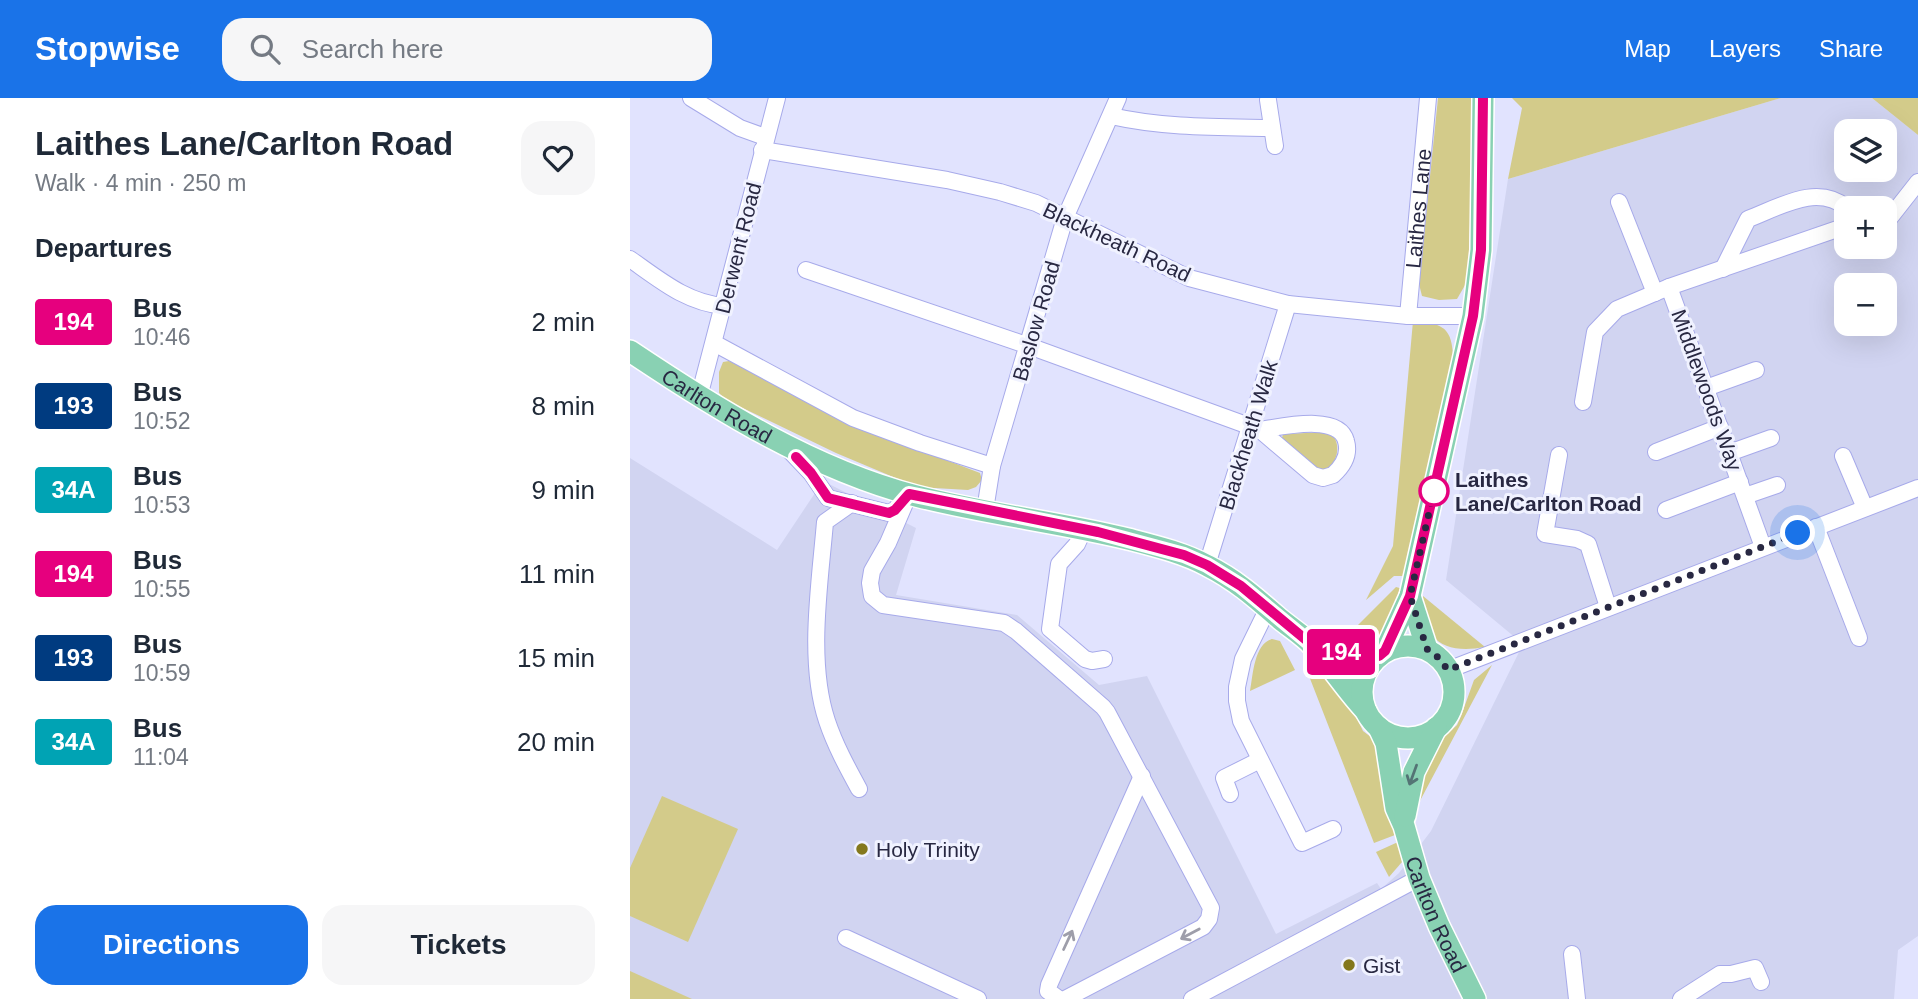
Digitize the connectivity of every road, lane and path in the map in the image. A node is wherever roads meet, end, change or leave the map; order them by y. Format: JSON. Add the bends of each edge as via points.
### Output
{"nodes":[{"id":1,"x":691,"y":98,"type":"edge"},
{"id":2,"x":777,"y":98,"type":"edge"},
{"id":3,"x":1118,"y":98,"type":"edge"},
{"id":4,"x":1428,"y":98,"type":"edge"},
{"id":5,"x":1483,"y":98,"type":"edge"},
{"id":6,"x":1268,"y":100,"type":"dead end"},
{"id":7,"x":1111,"y":116,"type":"junction"},
{"id":8,"x":1272,"y":128,"type":"junction"},
{"id":9,"x":764,"y":143,"type":"junction"},
{"id":10,"x":1275,"y":146,"type":"dead end"},
{"id":11,"x":1918,"y":182,"type":"edge"},
{"id":12,"x":1834,"y":198,"type":"edge"},
{"id":13,"x":1619,"y":202,"type":"dead end"},
{"id":14,"x":1897,"y":209,"type":"edge"},
{"id":15,"x":1065,"y":218,"type":"junction"},
{"id":16,"x":1834,"y":230,"type":"edge"},
{"id":17,"x":630,"y":259,"type":"edge"},
{"id":18,"x":1723,"y":269,"type":"junction"},
{"id":19,"x":806,"y":270,"type":"dead end"},
{"id":20,"x":1662,"y":290,"type":"junction"},
{"id":21,"x":1289,"y":304,"type":"junction"},
{"id":22,"x":724,"y":306,"type":"junction"},
{"id":23,"x":1408,"y":316,"type":"junction"},
{"id":24,"x":1473,"y":316,"type":"junction"},
{"id":25,"x":714,"y":343,"type":"junction"},
{"id":26,"x":1029,"y":346,"type":"junction"},
{"id":27,"x":630,"y":351,"type":"edge"},
{"id":28,"x":1756,"y":370,"type":"dead end"},
{"id":29,"x":1706,"y":388,"type":"junction"},
{"id":30,"x":699,"y":397,"type":"junction"},
{"id":31,"x":1583,"y":402,"type":"dead end"},
{"id":32,"x":1720,"y":426,"type":"junction"},
{"id":33,"x":1255,"y":428,"type":"junction"},
{"id":34,"x":1771,"y":438,"type":"dead end"},
{"id":35,"x":780,"y":441,"type":"junction"},
{"id":36,"x":1656,"y":452,"type":"dead end"},
{"id":37,"x":1729,"y":453,"type":"junction"},
{"id":38,"x":1559,"y":455,"type":"dead end"},
{"id":39,"x":1843,"y":456,"type":"dead end"},
{"id":40,"x":992,"y":466,"type":"junction"},
{"id":41,"x":1777,"y":485,"type":"dead end"},
{"id":42,"x":1918,"y":488,"type":"edge"},
{"id":43,"x":1742,"y":489,"type":"junction"},
{"id":44,"x":909,"y":494,"type":"junction"},
{"id":45,"x":852,"y":503,"type":"junction"},
{"id":46,"x":1866,"y":508,"type":"junction"},
{"id":47,"x":985,"y":510,"type":"junction"},
{"id":48,"x":1665,"y":510,"type":"dead end"},
{"id":49,"x":1815,"y":527,"type":"junction"},
{"id":50,"x":1084,"y":529,"type":"junction"},
{"id":51,"x":1763,"y":547,"type":"junction"},
{"id":52,"x":1207,"y":565,"type":"junction"},
{"id":53,"x":1410,"y":596,"type":"junction"},
{"id":54,"x":1608,"y":607,"type":"junction"},
{"id":55,"x":1268,"y":608,"type":"junction"},
{"id":56,"x":1859,"y":638,"type":"dead end"},
{"id":57,"x":1311,"y":644,"type":"junction"},
{"id":58,"x":1427,"y":649,"type":"junction"},
{"id":59,"x":1382,"y":654,"type":"junction"},
{"id":60,"x":1104,"y":659,"type":"dead end"},
{"id":61,"x":1448,"y":670,"type":"junction"},
{"id":62,"x":1373,"y":720,"type":"junction"},
{"id":63,"x":1436,"y":728,"type":"junction"},
{"id":64,"x":1260,"y":760,"type":"junction"},
{"id":65,"x":1142,"y":776,"type":"junction"},
{"id":66,"x":859,"y":789,"type":"dead end"},
{"id":67,"x":1230,"y":794,"type":"dead end"},
{"id":68,"x":1404,"y":825,"type":"junction"},
{"id":69,"x":1334,"y":829,"type":"dead end"},
{"id":70,"x":1419,"y":878,"type":"junction"},
{"id":71,"x":846,"y":938,"type":"dead end"},
{"id":72,"x":1572,"y":954,"type":"dead end"},
{"id":73,"x":1762,"y":982,"type":"dead end"},
{"id":74,"x":1057,"y":998,"type":"edge"},
{"id":75,"x":978,"y":999,"type":"edge"},
{"id":76,"x":1192,"y":999,"type":"edge"},
{"id":77,"x":1475,"y":999,"type":"edge"},
{"id":78,"x":1577,"y":999,"type":"edge"},
{"id":79,"x":1681,"y":999,"type":"edge"}],
"edges":[{"from":1,"to":9,"type":"street","name":"Blackheath Road"},
{"from":2,"to":9,"type":"street","name":"Derwent Road"},
{"from":3,"to":7,"type":"street","name":"Baslow Road"},
{"from":4,"to":23,"type":"street","name":"Laithes Lane"},
{"from":5,"to":24,"type":"main road","via":[[1481,250]]},
{"from":6,"to":8,"type":"street"},
{"from":7,"to":8,"type":"street","via":[[1175,126]]},
{"from":7,"to":15,"type":"street","name":"Baslow Road"},
{"from":8,"to":10,"type":"street"},
{"from":9,"to":15,"type":"street","name":"Blackheath Road","via":[[947,180],[1036,203]]},
{"from":9,"to":22,"type":"street","name":"Derwent Road"},
{"from":11,"to":14,"type":"street"},
{"from":12,"to":18,"type":"street","via":[[1809,196],[1748,219]]},
{"from":13,"to":20,"type":"street"},
{"from":15,"to":21,"type":"street","name":"Blackheath Road","via":[[1189,278]]},
{"from":15,"to":26,"type":"street","name":"Baslow Road"},
{"from":16,"to":18,"type":"street"},
{"from":17,"to":22,"type":"street","via":[[681,294]]},
{"from":18,"to":20,"type":"street"},
{"from":19,"to":26,"type":"street"},
{"from":20,"to":29,"type":"street","name":"Middlewoods Way"},
{"from":20,"to":31,"type":"street","name":"Middlewoods Way","via":[[1617,309],[1595,332]]},
{"from":21,"to":23,"type":"street","name":"Blackheath Road"},
{"from":21,"to":33,"type":"street","name":"Blackheath Walk"},
{"from":22,"to":25,"type":"street","name":"Derwent Road"},
{"from":23,"to":24,"type":"street","name":"Blackheath Road"},
{"from":24,"to":53,"type":"main road"},
{"from":25,"to":30,"type":"street","name":"Derwent Road"},
{"from":25,"to":40,"type":"street","via":[[853,418]]},
{"from":26,"to":33,"type":"street"},
{"from":26,"to":40,"type":"street","name":"Baslow Road"},
{"from":27,"to":30,"type":"main road","name":"Carlton Road"},
{"from":28,"to":29,"type":"street"},
{"from":29,"to":32,"type":"street","name":"Middlewoods Way"},
{"from":30,"to":35,"type":"main road","name":"Carlton Road"},
{"from":32,"to":36,"type":"street"},
{"from":32,"to":37,"type":"street","name":"Middlewoods Way"},
{"from":33,"to":33,"type":"street","via":[[1306,424],[1336,428],[1344,436],[1346,457],[1333,475],[1313,475]]},
{"from":33,"to":52,"type":"street","name":"Blackheath Walk"},
{"from":34,"to":37,"type":"street"},
{"from":35,"to":44,"type":"main road","name":"Carlton Road","via":[[834,467]]},
{"from":35,"to":45,"type":"street","via":[[828,498]]},
{"from":37,"to":43,"type":"street","name":"Middlewoods Way"},
{"from":38,"to":54,"type":"street","via":[[1545,534],[1588,544]]},
{"from":39,"to":46,"type":"street"},
{"from":40,"to":47,"type":"street","name":"Baslow Road"},
{"from":41,"to":43,"type":"street"},
{"from":42,"to":46,"type":"street"},
{"from":43,"to":48,"type":"street"},
{"from":43,"to":51,"type":"street","name":"Middlewoods Way"},
{"from":44,"to":45,"type":"street","via":[[889,513]]},
{"from":44,"to":47,"type":"main road","name":"Carlton Road"},
{"from":44,"to":65,"type":"street","via":[[872,571],[872,596],[883,605],[1004,623],[1107,712]]},
{"from":45,"to":66,"type":"street","via":[[825,522],[817,644],[827,720]]},
{"from":46,"to":49,"type":"street"},
{"from":47,"to":50,"type":"main road","name":"Carlton Road"},
{"from":49,"to":51,"type":"street"},
{"from":49,"to":56,"type":"street"},
{"from":50,"to":52,"type":"main road","name":"Carlton Road","via":[[1155,546]]},
{"from":50,"to":60,"type":"street","via":[[1059,564],[1050,629],[1086,659]]},
{"from":51,"to":54,"type":"street"},
{"from":52,"to":55,"type":"main road","name":"Carlton Road"},
{"from":53,"to":58,"type":"main road"},
{"from":53,"to":59,"type":"main road"},
{"from":54,"to":61,"type":"street"},
{"from":55,"to":57,"type":"main road","name":"Carlton Road"},
{"from":55,"to":64,"type":"street","via":[[1243,659],[1237,687],[1241,721]]},
{"from":57,"to":59,"type":"main road","name":"Carlton Road","via":[[1355,655]]},
{"from":57,"to":62,"type":"main road","name":"Carlton Road"},
{"from":58,"to":59,"type":"main road","via":[[1402,646]]},
{"from":58,"to":61,"type":"main road"},
{"from":59,"to":62,"type":"main road","via":[[1368,667],[1363,681],[1362,697]]},
{"from":61,"to":63,"type":"main road","via":[[1454,695],[1445,719]]},
{"from":62,"to":63,"type":"main road","via":[[1402,738]]},
{"from":62,"to":68,"type":"main road","name":"Carlton Road","via":[[1385,744],[1396,808]]},
{"from":63,"to":68,"type":"main road","name":"Carlton Road","one_way":true,"via":[[1410,783]]},
{"from":64,"to":67,"type":"street","via":[[1224,778]]},
{"from":64,"to":69,"type":"street","via":[[1302,843]]},
{"from":74,"to":65,"type":"street","one_way":true,"via":[[1048,991],[1062,951]]},
{"from":65,"to":74,"type":"street","one_way":true,"via":[[1211,908],[1209,919],[1203,927]]},
{"from":68,"to":70,"type":"main road","name":"Carlton Road"},
{"from":70,"to":76,"type":"street"},
{"from":70,"to":77,"type":"main road","name":"Carlton Road"},
{"from":71,"to":75,"type":"street"},
{"from":72,"to":78,"type":"street"},
{"from":73,"to":79,"type":"street","via":[[1755,968],[1720,974]]}]}
